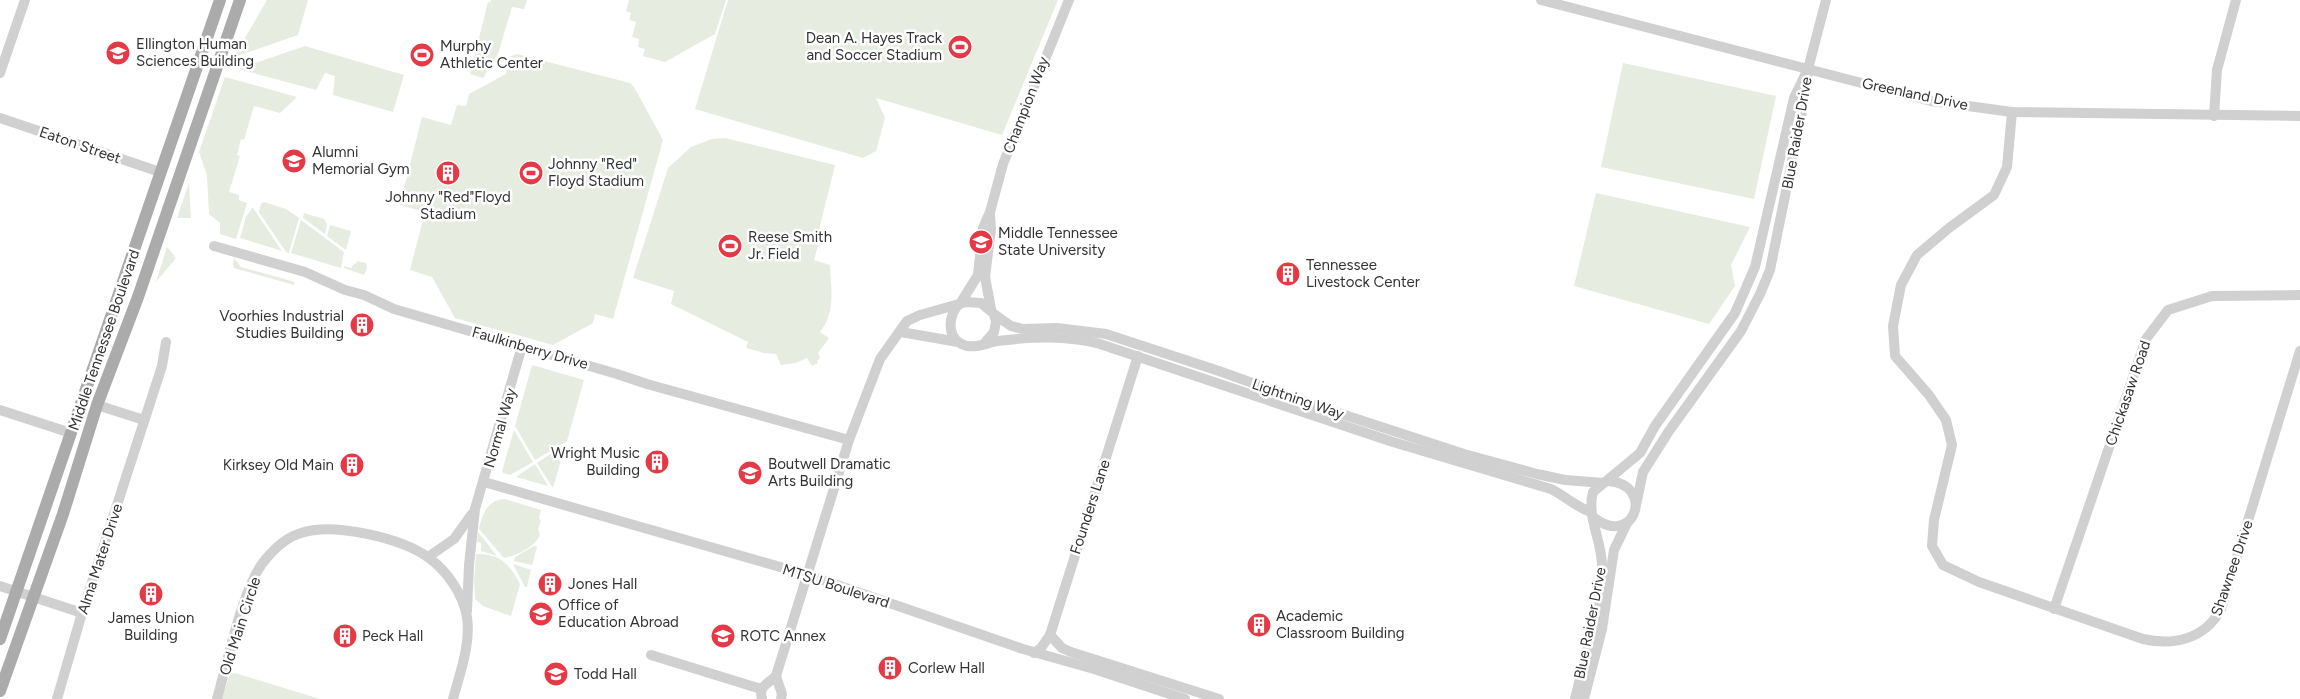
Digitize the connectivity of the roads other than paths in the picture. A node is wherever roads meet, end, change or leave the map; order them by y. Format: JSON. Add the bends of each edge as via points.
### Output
{"nodes":[{"id":1,"x":25,"y":0,"type":"edge"},
{"id":2,"x":220,"y":0,"type":"edge"},
{"id":3,"x":240,"y":0,"type":"edge"},
{"id":4,"x":1069,"y":0,"type":"edge"},
{"id":5,"x":1541,"y":0,"type":"edge"},
{"id":6,"x":1826,"y":0,"type":"edge"},
{"id":7,"x":2236,"y":0,"type":"edge"},
{"id":8,"x":1808,"y":69,"type":"junction"},
{"id":9,"x":0,"y":73,"type":"edge"},
{"id":10,"x":2012,"y":112,"type":"junction"},
{"id":11,"x":2214,"y":116,"type":"junction"},
{"id":12,"x":2300,"y":116,"type":"edge"},
{"id":13,"x":0,"y":118,"type":"edge"},
{"id":14,"x":160,"y":172,"type":"junction"},
{"id":15,"x":990,"y":212,"type":"junction"},
{"id":16,"x":214,"y":246,"type":"dead end"},
{"id":17,"x":2300,"y":295,"type":"edge"},
{"id":18,"x":959,"y":305,"type":"junction"},
{"id":19,"x":992,"y":312,"type":"junction"},
{"id":20,"x":901,"y":332,"type":"junction"},
{"id":21,"x":166,"y":342,"type":"dead end"},
{"id":22,"x":958,"y":342,"type":"junction"},
{"id":23,"x":984,"y":345,"type":"junction"},
{"id":24,"x":522,"y":346,"type":"junction"},
{"id":25,"x":2300,"y":351,"type":"edge"},
{"id":26,"x":1138,"y":356,"type":"junction"},
{"id":27,"x":97,"y":405,"type":"junction"},
{"id":28,"x":0,"y":410,"type":"edge"},
{"id":29,"x":144,"y":420,"type":"junction"},
{"id":30,"x":71,"y":433,"type":"junction"},
{"id":31,"x":849,"y":440,"type":"junction"},
{"id":32,"x":484,"y":482,"type":"junction"},
{"id":33,"x":1606,"y":482,"type":"junction"},
{"id":34,"x":1636,"y":505,"type":"junction"},
{"id":35,"x":475,"y":509,"type":"junction"},
{"id":36,"x":1592,"y":515,"type":"junction"},
{"id":37,"x":1627,"y":523,"type":"junction"},
{"id":38,"x":428,"y":557,"type":"junction"},
{"id":39,"x":808,"y":575,"type":"junction"},
{"id":40,"x":0,"y":586,"type":"edge"},
{"id":41,"x":16,"y":592,"type":"junction"},
{"id":42,"x":32,"y":597,"type":"junction"},
{"id":43,"x":2054,"y":609,"type":"junction"},
{"id":44,"x":82,"y":614,"type":"junction"},
{"id":45,"x":467,"y":617,"type":"junction"},
{"id":46,"x":1050,"y":635,"type":"junction"},
{"id":47,"x":0,"y":638,"type":"edge"},
{"id":48,"x":1034,"y":653,"type":"junction"},
{"id":49,"x":651,"y":655,"type":"dead end"},
{"id":50,"x":776,"y":676,"type":"junction"},
{"id":51,"x":0,"y":691,"type":"edge"},
{"id":52,"x":762,"y":694,"type":"edge"},
{"id":53,"x":57,"y":699,"type":"edge"},
{"id":54,"x":217,"y":699,"type":"edge"},
{"id":55,"x":453,"y":699,"type":"edge"},
{"id":56,"x":781,"y":699,"type":"edge"},
{"id":57,"x":1186,"y":699,"type":"edge"},
{"id":58,"x":1219,"y":699,"type":"edge"},
{"id":59,"x":1575,"y":699,"type":"edge"},
{"id":60,"x":1584,"y":699,"type":"edge"}],
"edges":[{"from":1,"to":9,"type":"street"},
{"from":2,"to":14,"type":"main road","name":"Middle Tennessee Boulevard"},
{"from":3,"to":27,"type":"main road","name":"Middle Tennessee Boulevard","via":[[138,297]]},
{"from":4,"to":15,"type":"street","name":"Champion Way","via":[[1013,138]]},
{"from":5,"to":8,"type":"street","name":"Greenland Drive"},
{"from":6,"to":8,"type":"street"},
{"from":7,"to":11,"type":"street","via":[[2217,70]]},
{"from":8,"to":10,"type":"street","name":"Greenland Drive","via":[[1931,101]]},
{"from":8,"to":33,"type":"street","name":"Blue Raider Drive","via":[[1794,98],[1756,267],[1748,288],[1735,313],[1655,426],[1640,453]]},
{"from":8,"to":34,"type":"street","name":"Blue Raider Drive","via":[[1770,270],[1741,331],[1642,472]]},
{"from":10,"to":11,"type":"street","name":"Greenland Drive"},
{"from":10,"to":43,"type":"street","name":"Shawnee Drive","via":[[2007,167],[1994,196],[1916,255],[1901,285],[1893,326],[1895,356],[1946,420],[1952,444],[1934,520],[1932,546],[1943,565],[1979,582]]},
{"from":11,"to":12,"type":"street","name":"Greenland Drive"},
{"from":13,"to":14,"type":"street","name":"Eaton Street"},
{"from":14,"to":30,"type":"main road","name":"Middle Tennessee Boulevard"},
{"from":15,"to":18,"type":"street","name":"Champion Way","via":[[983,228],[978,275]]},
{"from":15,"to":19,"type":"street","name":"Champion Way","via":[[985,280]]},
{"from":16,"to":24,"type":"street","name":"Faulkinberry Drive","via":[[305,272],[394,309]]},
{"from":17,"to":43,"type":"street","name":"Chickasaw Road","via":[[2212,296],[2168,310],[2146,339]]},
{"from":18,"to":19,"type":"street","via":[[981,303]]},
{"from":18,"to":20,"type":"street","via":[[907,321]]},
{"from":18,"to":22,"type":"street","via":[[951,316],[950,326]]},
{"from":19,"to":23,"type":"street","via":[[996,322],[994,332]]},
{"from":19,"to":33,"type":"street","name":"Lightning Way","via":[[1011,326],[1106,334],[1464,454],[1564,480]]},
{"from":20,"to":22,"type":"street"},
{"from":20,"to":31,"type":"street","via":[[880,359]]},
{"from":21,"to":29,"type":"street","name":"Alma Mater Drive","via":[[162,366]]},
{"from":22,"to":23,"type":"street","via":[[974,347]]},
{"from":23,"to":26,"type":"street","name":"Lightning Way","via":[[1024,338],[1063,338],[1092,342]]},
{"from":24,"to":31,"type":"street","name":"Faulkinberry Drive"},
{"from":24,"to":32,"type":"street","name":"Normal Way"},
{"from":25,"to":43,"type":"street","name":"Shawnee Drive","via":[[2215,621],[2194,636],[2180,641],[2157,642]]},
{"from":26,"to":36,"type":"street","name":"Lightning Way","via":[[1393,442],[1551,489]]},
{"from":26,"to":46,"type":"street","name":"Founders Lane"},
{"from":27,"to":29,"type":"street"},
{"from":27,"to":42,"type":"main road","name":"Middle Tennessee Boulevard","via":[[63,514]]},
{"from":28,"to":30,"type":"street"},
{"from":29,"to":44,"type":"street","name":"Alma Mater Drive"},
{"from":30,"to":41,"type":"main road","name":"Middle Tennessee Boulevard"},
{"from":31,"to":39,"type":"street"},
{"from":32,"to":35,"type":"street","name":"Normal Way"},
{"from":32,"to":39,"type":"street","name":"MTSU Boulevard"},
{"from":33,"to":34,"type":"street","via":[[1625,484],[1632,491]]},
{"from":33,"to":36,"type":"street","via":[[1593,492]]},
{"from":34,"to":37,"type":"street"},
{"from":35,"to":38,"type":"street","name":"Normal Way","via":[[454,539]]},
{"from":35,"to":45,"type":"street","name":"Normal Way"},
{"from":36,"to":37,"type":"street","via":[[1615,528]]},
{"from":36,"to":59,"type":"street","name":"Blue Raider Drive","via":[[1601,547],[1601,581]]},
{"from":37,"to":60,"type":"street","name":"Blue Raider Drive","via":[[1614,550],[1602,629]]},
{"from":38,"to":45,"type":"street","name":"Old Main Circle","via":[[456,588]]},
{"from":38,"to":54,"type":"street","name":"Old Main Circle","via":[[357,532],[312,530],[285,541],[256,572]]},
{"from":39,"to":48,"type":"street","name":"MTSU Boulevard"},
{"from":39,"to":50,"type":"street"},
{"from":40,"to":41,"type":"street"},
{"from":41,"to":42,"type":"street"},
{"from":41,"to":47,"type":"main road","name":"Middle Tennessee Boulevard"},
{"from":42,"to":44,"type":"street"},
{"from":42,"to":51,"type":"main road","name":"Middle Tennessee Boulevard"},
{"from":44,"to":53,"type":"street","name":"Alma Mater Drive"},
{"from":45,"to":55,"type":"street","name":"Old Main Circle","via":[[465,653]]},
{"from":46,"to":48,"type":"street","name":"Founders Lane"},
{"from":46,"to":58,"type":"street","via":[[1062,648],[1071,652]]},
{"from":48,"to":57,"type":"street","name":"MTSU Boulevard"},
{"from":49,"to":52,"type":"street"},
{"from":50,"to":52,"type":"street"},
{"from":50,"to":56,"type":"street"}]}
